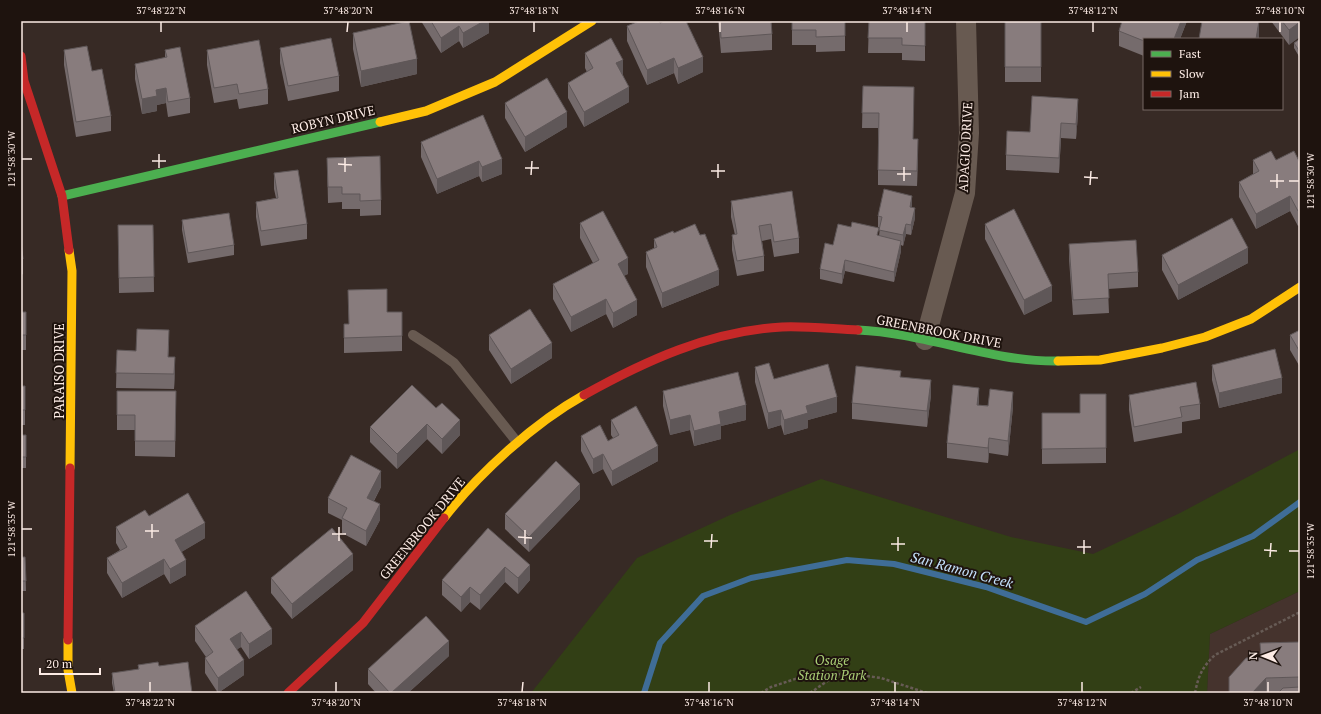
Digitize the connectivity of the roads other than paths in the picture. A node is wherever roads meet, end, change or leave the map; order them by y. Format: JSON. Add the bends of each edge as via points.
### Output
{"nodes":[{"id":1,"x":592,"y":21,"type":"edge"},
{"id":2,"x":966,"y":21,"type":"edge"},
{"id":3,"x":21,"y":56,"type":"edge"},
{"id":4,"x":62,"y":196,"type":"junction"},
{"id":5,"x":1300,"y":287,"type":"edge"},
{"id":6,"x":413,"y":335,"type":"dead end"},
{"id":7,"x":926,"y":340,"type":"junction"},
{"id":8,"x":517,"y":442,"type":"junction"},
{"id":9,"x":72,"y":693,"type":"edge"},
{"id":10,"x":288,"y":693,"type":"edge"}],
"edges":[{"from":1,"to":4,"type":"street","name":"ROBYN DRIVE","via":[[495,82],[426,111]]},
{"from":2,"to":7,"type":"street","name":"ADAGIO DRIVE","via":[[969,133],[965,193]]},
{"from":3,"to":4,"type":"street","name":"PARAISO DRIVE","via":[[24,81]]},
{"from":4,"to":9,"type":"street","name":"PARAISO DRIVE","via":[[72,271],[68,670]]},
{"from":5,"to":7,"type":"street","name":"GREENBROOK DRIVE","via":[[1251,319],[1205,337],[1100,360],[1051,361],[994,356]]},
{"from":6,"to":8,"type":"lane","via":[[454,363]]},
{"from":7,"to":8,"type":"street","name":"GREENBROOK DRIVE","via":[[885,331],[829,328],[782,327],[735,334],[680,349],[633,368],[578,399]]},
{"from":8,"to":10,"type":"street","name":"GREENBROOK DRIVE","via":[[474,483],[448,513],[362,623]]}]}
